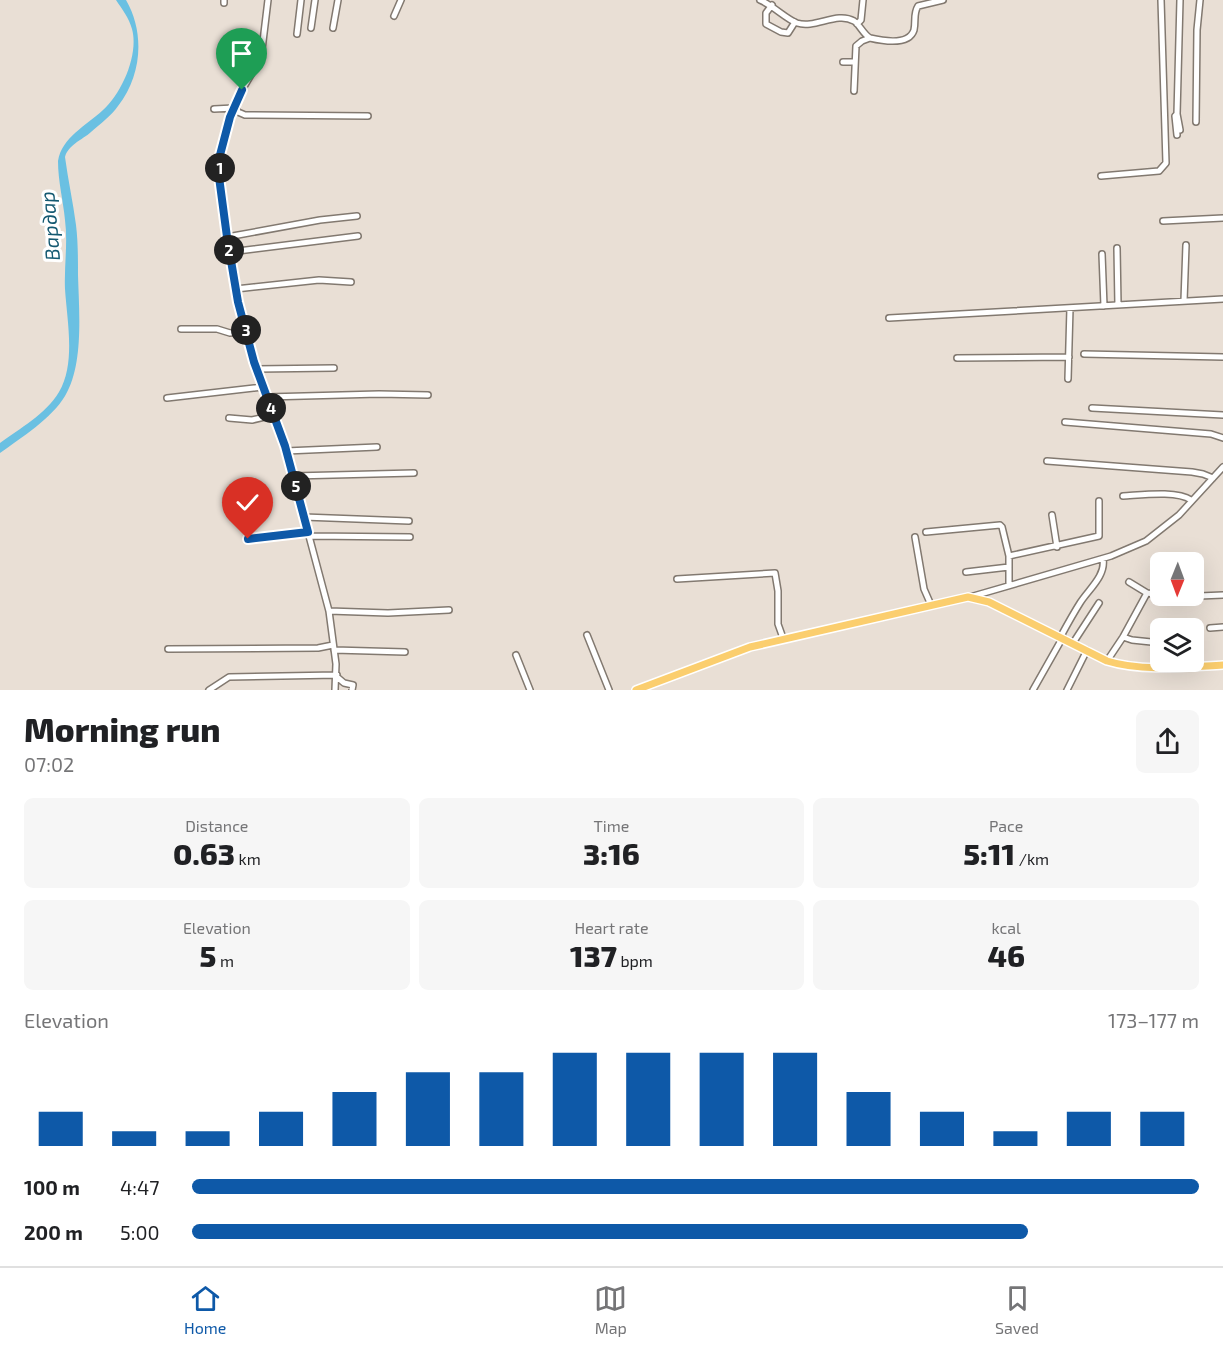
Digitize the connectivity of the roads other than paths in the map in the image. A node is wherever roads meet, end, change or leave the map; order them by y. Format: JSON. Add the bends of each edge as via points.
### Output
{"nodes":[{"id":1,"x":268,"y":0,"type":"edge"},
{"id":2,"x":301,"y":0,"type":"edge"},
{"id":3,"x":315,"y":0,"type":"edge"},
{"id":4,"x":338,"y":0,"type":"edge"},
{"id":5,"x":401,"y":0,"type":"edge"},
{"id":6,"x":760,"y":0,"type":"edge"},
{"id":7,"x":863,"y":0,"type":"edge"},
{"id":8,"x":943,"y":0,"type":"edge"},
{"id":9,"x":1161,"y":0,"type":"edge"},
{"id":10,"x":1180,"y":0,"type":"edge"},
{"id":11,"x":1200,"y":0,"type":"edge"},
{"id":12,"x":772,"y":5,"type":"junction"},
{"id":13,"x":394,"y":16,"type":"dead end"},
{"id":14,"x":795,"y":22,"type":"junction"},
{"id":15,"x":857,"y":24,"type":"junction"},
{"id":16,"x":311,"y":28,"type":"dead end"},
{"id":17,"x":333,"y":28,"type":"dead end"},
{"id":18,"x":297,"y":34,"type":"dead end"},
{"id":19,"x":870,"y":38,"type":"junction"},
{"id":20,"x":843,"y":62,"type":"dead end"},
{"id":21,"x":855,"y":62,"type":"junction"},
{"id":22,"x":854,"y":91,"type":"dead end"},
{"id":23,"x":234,"y":107,"type":"junction"},
{"id":24,"x":214,"y":109,"type":"dead end"},
{"id":25,"x":368,"y":116,"type":"dead end"},
{"id":26,"x":1196,"y":122,"type":"dead end"},
{"id":27,"x":1178,"y":133,"type":"dead end"},
{"id":28,"x":1101,"y":176,"type":"dead end"},
{"id":29,"x":357,"y":216,"type":"dead end"},
{"id":30,"x":1223,"y":218,"type":"edge"},
{"id":31,"x":1163,"y":221,"type":"dead end"},
{"id":32,"x":358,"y":236,"type":"dead end"},
{"id":33,"x":227,"y":237,"type":"junction"},
{"id":34,"x":1186,"y":245,"type":"dead end"},
{"id":35,"x":1117,"y":248,"type":"dead end"},
{"id":36,"x":230,"y":252,"type":"junction"},
{"id":37,"x":1102,"y":254,"type":"dead end"},
{"id":38,"x":351,"y":282,"type":"dead end"},
{"id":39,"x":236,"y":289,"type":"junction"},
{"id":40,"x":1223,"y":299,"type":"edge"},
{"id":41,"x":1184,"y":301,"type":"junction"},
{"id":42,"x":1118,"y":305,"type":"junction"},
{"id":43,"x":1104,"y":306,"type":"junction"},
{"id":44,"x":1070,"y":308,"type":"junction"},
{"id":45,"x":889,"y":318,"type":"dead end"},
{"id":46,"x":181,"y":329,"type":"dead end"},
{"id":47,"x":246,"y":332,"type":"junction"},
{"id":48,"x":1084,"y":354,"type":"dead end"},
{"id":49,"x":1069,"y":357,"type":"junction"},
{"id":50,"x":1223,"y":357,"type":"edge"},
{"id":51,"x":957,"y":358,"type":"dead end"},
{"id":52,"x":334,"y":368,"type":"dead end"},
{"id":53,"x":257,"y":369,"type":"junction"},
{"id":54,"x":1068,"y":379,"type":"dead end"},
{"id":55,"x":263,"y":387,"type":"junction"},
{"id":56,"x":428,"y":395,"type":"dead end"},
{"id":57,"x":167,"y":398,"type":"dead end"},
{"id":58,"x":267,"y":398,"type":"junction"},
{"id":59,"x":1092,"y":408,"type":"dead end"},
{"id":60,"x":273,"y":415,"type":"junction"},
{"id":61,"x":1223,"y":415,"type":"edge"},
{"id":62,"x":229,"y":418,"type":"dead end"},
{"id":63,"x":1065,"y":422,"type":"dead end"},
{"id":64,"x":1222,"y":437,"type":"edge"},
{"id":65,"x":377,"y":447,"type":"dead end"},
{"id":66,"x":286,"y":451,"type":"junction"},
{"id":67,"x":1047,"y":461,"type":"dead end"},
{"id":68,"x":1223,"y":467,"type":"edge"},
{"id":69,"x":414,"y":473,"type":"dead end"},
{"id":70,"x":293,"y":476,"type":"junction"},
{"id":71,"x":1213,"y":478,"type":"junction"},
{"id":72,"x":1123,"y":496,"type":"dead end"},
{"id":73,"x":1191,"y":500,"type":"junction"},
{"id":74,"x":1099,"y":501,"type":"dead end"},
{"id":75,"x":1052,"y":515,"type":"dead end"},
{"id":76,"x":304,"y":518,"type":"junction"},
{"id":77,"x":410,"y":521,"type":"dead end"},
{"id":78,"x":926,"y":532,"type":"dead end"},
{"id":79,"x":309,"y":534,"type":"junction"},
{"id":80,"x":410,"y":537,"type":"dead end"},
{"id":81,"x":915,"y":537,"type":"dead end"},
{"id":82,"x":248,"y":539,"type":"dead end"},
{"id":83,"x":1057,"y":547,"type":"junction"},
{"id":84,"x":1009,"y":556,"type":"junction"},
{"id":85,"x":1103,"y":558,"type":"junction"},
{"id":86,"x":1009,"y":567,"type":"junction"},
{"id":87,"x":966,"y":572,"type":"dead end"},
{"id":88,"x":677,"y":579,"type":"dead end"},
{"id":89,"x":1129,"y":582,"type":"dead end"},
{"id":90,"x":1009,"y":585,"type":"junction"},
{"id":91,"x":1147,"y":593,"type":"junction"},
{"id":92,"x":1150,"y":593,"type":"edge"},
{"id":93,"x":1223,"y":595,"type":"edge"},
{"id":94,"x":1204,"y":596,"type":"edge"},
{"id":95,"x":968,"y":597,"type":"junction"},
{"id":96,"x":1099,"y":603,"type":"dead end"},
{"id":97,"x":931,"y":605,"type":"junction"},
{"id":98,"x":449,"y":610,"type":"dead end"},
{"id":99,"x":329,"y":611,"type":"junction"},
{"id":100,"x":1223,"y":627,"type":"edge"},
{"id":101,"x":1210,"y":628,"type":"dead end"},
{"id":102,"x":587,"y":635,"type":"dead end"},
{"id":103,"x":1062,"y":637,"type":"junction"},
{"id":104,"x":1123,"y":637,"type":"junction"},
{"id":105,"x":783,"y":638,"type":"junction"},
{"id":106,"x":1150,"y":642,"type":"edge"},
{"id":107,"x":1073,"y":643,"type":"junction"},
{"id":108,"x":333,"y":648,"type":"junction"},
{"id":109,"x":168,"y":649,"type":"dead end"},
{"id":110,"x":1087,"y":650,"type":"junction"},
{"id":111,"x":405,"y":652,"type":"dead end"},
{"id":112,"x":516,"y":655,"type":"dead end"},
{"id":113,"x":1107,"y":661,"type":"junction"},
{"id":114,"x":1223,"y":665,"type":"edge"},
{"id":115,"x":337,"y":676,"type":"junction"},
{"id":116,"x":209,"y":690,"type":"edge"},
{"id":117,"x":335,"y":690,"type":"edge"},
{"id":118,"x":352,"y":690,"type":"edge"},
{"id":119,"x":531,"y":690,"type":"edge"},
{"id":120,"x":609,"y":690,"type":"edge"},
{"id":121,"x":636,"y":690,"type":"edge"},
{"id":122,"x":1033,"y":690,"type":"edge"},
{"id":123,"x":1067,"y":690,"type":"edge"}],
"edges":[{"from":1,"to":23,"type":"street","via":[[261,58]]},
{"from":2,"to":18,"type":"street"},
{"from":3,"to":16,"type":"street"},
{"from":4,"to":17,"type":"street"},
{"from":5,"to":13,"type":"street"},
{"from":6,"to":12,"type":"street"},
{"from":7,"to":15,"type":"street"},
{"from":8,"to":19,"type":"street","via":[[918,6],[915,28],[908,38]]},
{"from":9,"to":28,"type":"street","via":[[1166,163],[1159,171]]},
{"from":10,"to":27,"type":"street"},
{"from":11,"to":26,"type":"street"},
{"from":12,"to":14,"type":"street"},
{"from":12,"to":14,"type":"street","via":[[766,13],[766,24],[788,33]]},
{"from":14,"to":15,"type":"street","via":[[816,24],[843,19]]},
{"from":15,"to":19,"type":"street"},
{"from":19,"to":21,"type":"street","via":[[856,46]]},
{"from":20,"to":21,"type":"street"},
{"from":21,"to":22,"type":"street"},
{"from":23,"to":24,"type":"street"},
{"from":23,"to":25,"type":"street","via":[[245,115]]},
{"from":23,"to":33,"type":"street","via":[[220,155]]},
{"from":29,"to":33,"type":"street"},
{"from":30,"to":31,"type":"street"},
{"from":32,"to":36,"type":"street"},
{"from":33,"to":36,"type":"street"},
{"from":34,"to":41,"type":"street"},
{"from":35,"to":42,"type":"street"},
{"from":36,"to":39,"type":"street"},
{"from":37,"to":43,"type":"street"},
{"from":38,"to":39,"type":"street","via":[[319,280]]},
{"from":39,"to":47,"type":"street"},
{"from":40,"to":41,"type":"street"},
{"from":41,"to":42,"type":"street"},
{"from":42,"to":43,"type":"street"},
{"from":43,"to":44,"type":"street"},
{"from":44,"to":45,"type":"street"},
{"from":44,"to":49,"type":"street"},
{"from":46,"to":47,"type":"street"},
{"from":47,"to":53,"type":"street"},
{"from":48,"to":50,"type":"street"},
{"from":49,"to":51,"type":"street"},
{"from":49,"to":54,"type":"street"},
{"from":52,"to":53,"type":"street"},
{"from":53,"to":55,"type":"street"},
{"from":55,"to":57,"type":"street"},
{"from":55,"to":58,"type":"street"},
{"from":56,"to":58,"type":"street"},
{"from":58,"to":60,"type":"street"},
{"from":59,"to":61,"type":"street"},
{"from":60,"to":62,"type":"street","via":[[252,420]]},
{"from":60,"to":66,"type":"street"},
{"from":63,"to":64,"type":"street"},
{"from":65,"to":66,"type":"street"},
{"from":66,"to":70,"type":"street"},
{"from":67,"to":71,"type":"street","via":[[1192,472]]},
{"from":68,"to":71,"type":"street"},
{"from":69,"to":70,"type":"street"},
{"from":70,"to":76,"type":"street"},
{"from":71,"to":73,"type":"street"},
{"from":72,"to":73,"type":"street","via":[[1176,495]]},
{"from":73,"to":85,"type":"street","via":[[1179,515],[1146,541]]},
{"from":74,"to":83,"type":"street","via":[[1099,536]]},
{"from":75,"to":83,"type":"street"},
{"from":76,"to":77,"type":"street"},
{"from":76,"to":79,"type":"street"},
{"from":78,"to":84,"type":"street","via":[[998,524]]},
{"from":79,"to":80,"type":"street"},
{"from":79,"to":82,"type":"street"},
{"from":79,"to":99,"type":"street"},
{"from":81,"to":97,"type":"street","via":[[924,589]]},
{"from":83,"to":84,"type":"street"},
{"from":84,"to":86,"type":"street"},
{"from":85,"to":90,"type":"street"},
{"from":85,"to":103,"type":"street","via":[[1098,579]]},
{"from":86,"to":87,"type":"street"},
{"from":86,"to":90,"type":"street"},
{"from":88,"to":105,"type":"street","via":[[775,573],[778,624]]},
{"from":89,"to":91,"type":"street"},
{"from":90,"to":95,"type":"street"},
{"from":91,"to":92,"type":"street"},
{"from":91,"to":104,"type":"street"},
{"from":93,"to":94,"type":"street"},
{"from":95,"to":97,"type":"main road"},
{"from":95,"to":103,"type":"main road","via":[[989,602]]},
{"from":96,"to":107,"type":"street"},
{"from":97,"to":105,"type":"main road"},
{"from":98,"to":99,"type":"street"},
{"from":99,"to":108,"type":"street"},
{"from":100,"to":101,"type":"street"},
{"from":102,"to":120,"type":"street"},
{"from":103,"to":107,"type":"main road"},
{"from":103,"to":122,"type":"street"},
{"from":104,"to":106,"type":"street"},
{"from":104,"to":113,"type":"street"},
{"from":105,"to":121,"type":"main road"},
{"from":107,"to":110,"type":"main road"},
{"from":108,"to":109,"type":"street"},
{"from":108,"to":111,"type":"street"},
{"from":108,"to":115,"type":"street"},
{"from":110,"to":113,"type":"main road"},
{"from":110,"to":123,"type":"street"},
{"from":112,"to":119,"type":"street"},
{"from":113,"to":114,"type":"main road","via":[[1135,666]]},
{"from":115,"to":116,"type":"street","via":[[229,677]]},
{"from":115,"to":117,"type":"street"},
{"from":115,"to":118,"type":"street","via":[[353,685]]}]}
